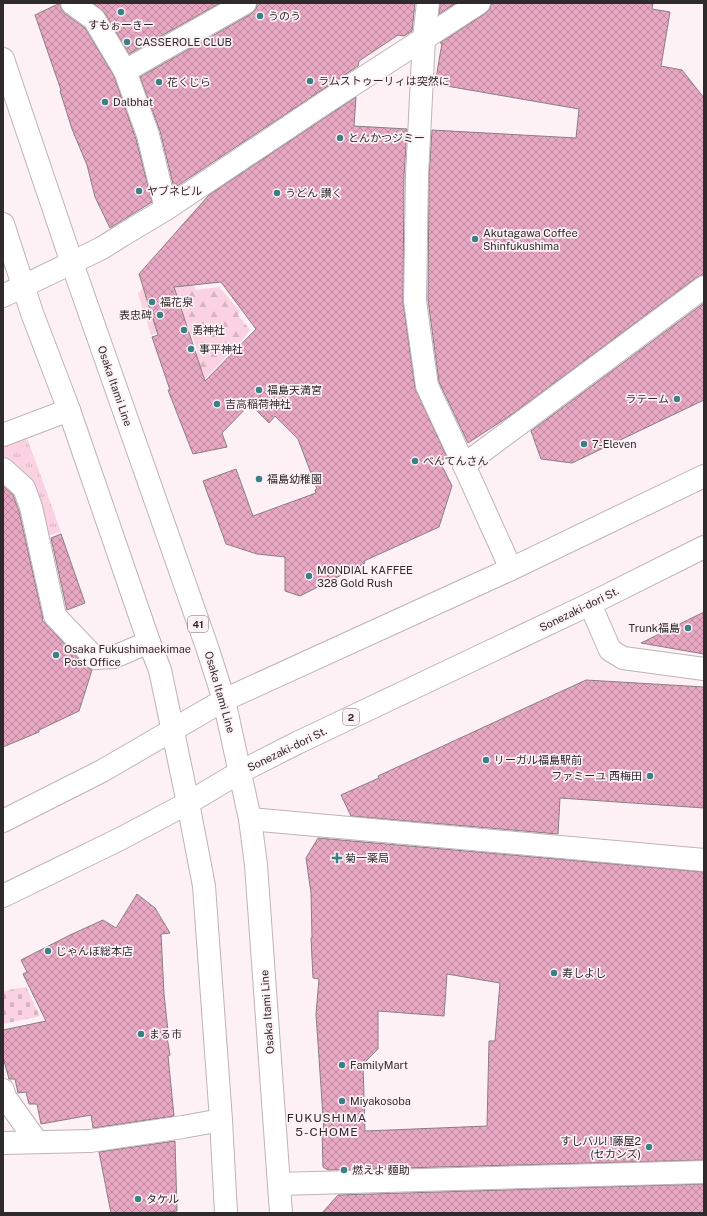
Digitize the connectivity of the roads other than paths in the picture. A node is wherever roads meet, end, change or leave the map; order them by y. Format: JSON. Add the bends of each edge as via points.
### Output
{"nodes":[{"id":1,"x":72,"y":3,"type":"edge"},
{"id":2,"x":246,"y":3,"type":"edge"},
{"id":3,"x":428,"y":3,"type":"edge"},
{"id":4,"x":479,"y":3,"type":"edge"},
{"id":5,"x":424,"y":38,"type":"junction"},
{"id":6,"x":3,"y":59,"type":"edge"},
{"id":7,"x":125,"y":71,"type":"junction"},
{"id":8,"x":166,"y":209,"type":"junction"},
{"id":9,"x":3,"y":224,"type":"edge"},
{"id":10,"x":72,"y":263,"type":"junction"},
{"id":11,"x":24,"y":286,"type":"junction"},
{"id":12,"x":704,"y":287,"type":"edge"},
{"id":13,"x":3,"y":296,"type":"edge"},
{"id":14,"x":69,"y":410,"type":"junction"},
{"id":15,"x":3,"y":435,"type":"edge"},
{"id":16,"x":464,"y":465,"type":"junction"},
{"id":17,"x":3,"y":469,"type":"edge"},
{"id":18,"x":704,"y":476,"type":"edge"},
{"id":19,"x":704,"y":548,"type":"edge"},
{"id":20,"x":510,"y":569,"type":"junction"},
{"id":21,"x":590,"y":604,"type":"junction"},
{"id":22,"x":149,"y":642,"type":"junction"},
{"id":23,"x":704,"y":669,"type":"edge"},
{"id":24,"x":224,"y":700,"type":"junction"},
{"id":25,"x":173,"y":730,"type":"junction"},
{"id":26,"x":240,"y":772,"type":"junction"},
{"id":27,"x":188,"y":803,"type":"junction"},
{"id":28,"x":250,"y":819,"type":"junction"},
{"id":29,"x":3,"y":821,"type":"edge"},
{"id":30,"x":704,"y":860,"type":"edge"},
{"id":31,"x":3,"y":896,"type":"edge"},
{"id":32,"x":3,"y":1090,"type":"edge"},
{"id":33,"x":221,"y":1120,"type":"junction"},
{"id":34,"x":37,"y":1142,"type":"junction"},
{"id":35,"x":3,"y":1143,"type":"edge"},
{"id":36,"x":704,"y":1172,"type":"edge"},
{"id":37,"x":279,"y":1184,"type":"junction"},
{"id":38,"x":226,"y":1213,"type":"edge"},
{"id":39,"x":281,"y":1213,"type":"edge"}],
"edges":[{"from":1,"to":7,"type":"main road","via":[[94,19]]},
{"from":2,"to":7,"type":"main road"},
{"from":3,"to":5,"type":"main road"},
{"from":4,"to":5,"type":"main road"},
{"from":5,"to":8,"type":"main road"},
{"from":5,"to":16,"type":"main road","via":[[417,176],[415,301],[427,386]]},
{"from":6,"to":10,"type":"main road","name":"Osaka Itami Line","number":"41"},
{"from":7,"to":8,"type":"main road","via":[[148,135]]},
{"from":8,"to":10,"type":"main road"},
{"from":9,"to":11,"type":"main road"},
{"from":10,"to":11,"type":"main road"},
{"from":10,"to":24,"type":"main road","name":"Osaka Itami Line","number":"41"},
{"from":11,"to":13,"type":"main road"},
{"from":11,"to":14,"type":"main road"},
{"from":12,"to":16,"type":"main road"},
{"from":14,"to":15,"type":"main road"},
{"from":14,"to":22,"type":"main road"},
{"from":16,"to":20,"type":"main road"},
{"from":17,"to":22,"type":"main road","via":[[24,488],[31,507],[55,616],[95,658],[114,657]]},
{"from":18,"to":20,"type":"main road"},
{"from":19,"to":21,"type":"main road","name":"Sonezaki-dori St.","number":"2"},
{"from":20,"to":24,"type":"main road"},
{"from":21,"to":23,"type":"main road","via":[[610,650],[623,658]]},
{"from":21,"to":26,"type":"main road","name":"Sonezaki-dori St.","number":"2"},
{"from":22,"to":25,"type":"main road","via":[[160,670]]},
{"from":24,"to":25,"type":"main road"},
{"from":24,"to":26,"type":"main road","name":"Osaka Itami Line","number":"41"},
{"from":25,"to":27,"type":"main road"},
{"from":25,"to":29,"type":"main road"},
{"from":26,"to":27,"type":"main road","name":"Sonezaki-dori St.","number":"2"},
{"from":26,"to":28,"type":"main road","name":"Osaka Itami Line","number":"41"},
{"from":27,"to":31,"type":"main road","name":"Sonezaki-dori St.","number":"2"},
{"from":27,"to":33,"type":"main road","via":[[204,886]]},
{"from":28,"to":30,"type":"main road"},
{"from":28,"to":37,"type":"main road","name":"Osaka Itami Line","number":"41","via":[[256,865]]},
{"from":32,"to":34,"type":"main road","via":[[5,1097]]},
{"from":33,"to":34,"type":"main road","via":[[90,1141]]},
{"from":33,"to":38,"type":"main road"},
{"from":34,"to":35,"type":"main road"},
{"from":36,"to":37,"type":"main road"},
{"from":37,"to":39,"type":"main road","name":"Osaka Itami Line","number":"41"}]}
